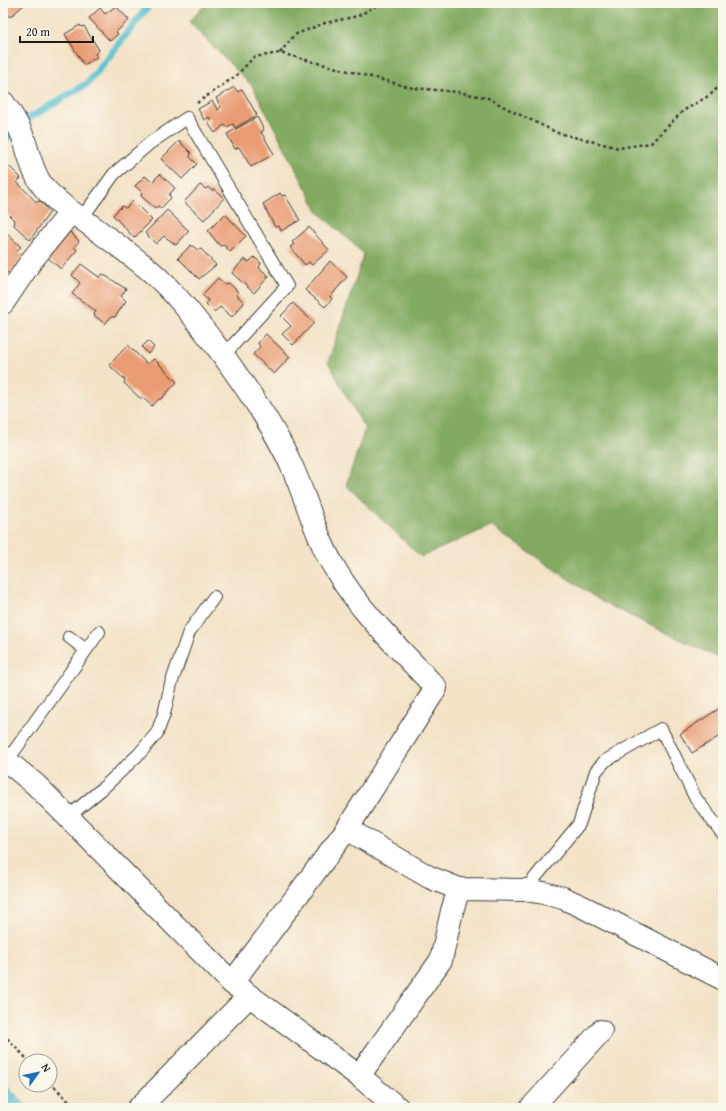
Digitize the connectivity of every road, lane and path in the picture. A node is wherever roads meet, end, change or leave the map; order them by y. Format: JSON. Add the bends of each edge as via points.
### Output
{"nodes":[{"id":1,"x":381,"y":3,"type":"edge"},
{"id":2,"x":280,"y":53,"type":"junction"},
{"id":3,"x":723,"y":82,"type":"edge"},
{"id":4,"x":3,"y":102,"type":"edge"},
{"id":5,"x":187,"y":118,"type":"junction"},
{"id":6,"x":76,"y":215,"type":"junction"},
{"id":7,"x":3,"y":302,"type":"edge"},
{"id":8,"x":223,"y":356,"type":"junction"},
{"id":9,"x":214,"y":597,"type":"dead end"},
{"id":10,"x":99,"y":632,"type":"dead end"},
{"id":11,"x":69,"y":637,"type":"dead end"},
{"id":12,"x":86,"y":650,"type":"junction"},
{"id":13,"x":5,"y":760,"type":"edge"},
{"id":14,"x":68,"y":817,"type":"junction"},
{"id":15,"x":347,"y":829,"type":"junction"},
{"id":16,"x":723,"y":834,"type":"edge"},
{"id":17,"x":459,"y":889,"type":"junction"},
{"id":18,"x":525,"y":890,"type":"junction"},
{"id":19,"x":723,"y":979,"type":"edge"},
{"id":20,"x":240,"y":989,"type":"junction"},
{"id":21,"x":601,"y":1031,"type":"dead end"},
{"id":22,"x":3,"y":1034,"type":"edge"},
{"id":23,"x":21,"y":1053,"type":"edge"},
{"id":24,"x":359,"y":1076,"type":"junction"},
{"id":25,"x":58,"y":1090,"type":"edge"},
{"id":26,"x":75,"y":1108,"type":"edge"},
{"id":27,"x":139,"y":1108,"type":"edge"},
{"id":28,"x":398,"y":1108,"type":"edge"},
{"id":29,"x":531,"y":1108,"type":"edge"}],
"edges":[{"from":1,"to":2,"type":"path","via":[[358,16],[325,23],[294,35]]},
{"from":2,"to":3,"type":"path","via":[[414,88],[488,98],[558,132],[619,148],[651,143],[683,111],[710,95]]},
{"from":2,"to":5,"type":"path","via":[[254,57],[237,75],[192,107]]},
{"from":4,"to":6,"type":"street","via":[[23,136],[42,185]]},
{"from":5,"to":6,"type":"lane","via":[[150,143],[114,174]]},
{"from":5,"to":8,"type":"lane","via":[[288,286]]},
{"from":6,"to":7,"type":"street","via":[[32,260]]},
{"from":6,"to":8,"type":"street","via":[[158,278],[188,309]]},
{"from":8,"to":15,"type":"street","via":[[281,444],[294,470],[324,548],[340,577],[367,614],[436,688]]},
{"from":9,"to":14,"type":"lane","via":[[189,632],[157,733],[103,788]]},
{"from":10,"to":12,"type":"lane"},
{"from":11,"to":12,"type":"lane"},
{"from":12,"to":13,"type":"lane"},
{"from":13,"to":14,"type":"street","via":[[35,784]]},
{"from":14,"to":20,"type":"street"},
{"from":15,"to":17,"type":"street","via":[[429,877]]},
{"from":15,"to":20,"type":"street"},
{"from":16,"to":18,"type":"lane","via":[[696,799],[661,729],[605,761],[596,771],[580,824]]},
{"from":17,"to":18,"type":"street"},
{"from":17,"to":24,"type":"street","via":[[441,960]]},
{"from":18,"to":19,"type":"street","via":[[570,901]]},
{"from":20,"to":24,"type":"street"},
{"from":20,"to":27,"type":"street"},
{"from":21,"to":29,"type":"street"},
{"from":22,"to":23,"type":"path"},
{"from":24,"to":28,"type":"street"},
{"from":25,"to":26,"type":"path"}]}
